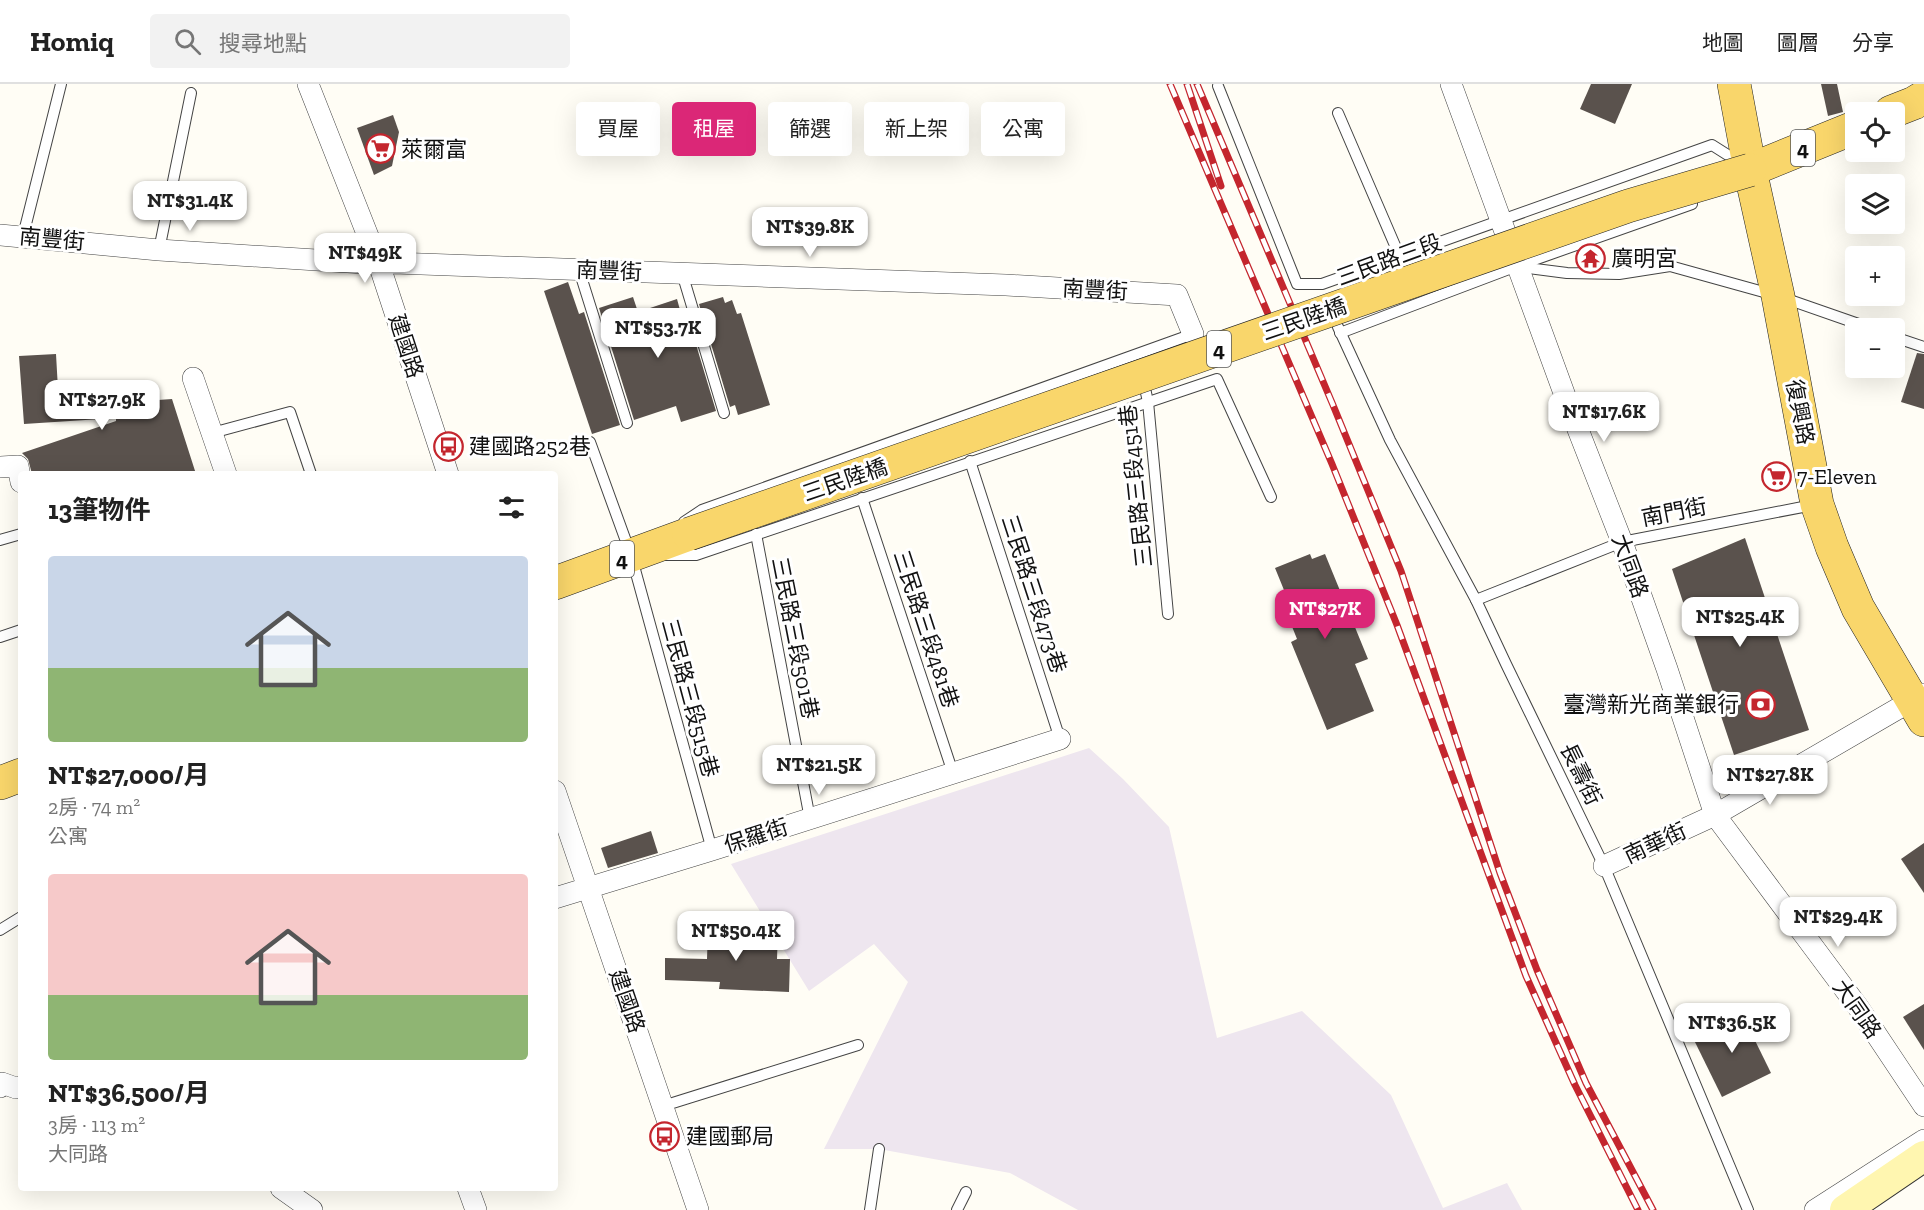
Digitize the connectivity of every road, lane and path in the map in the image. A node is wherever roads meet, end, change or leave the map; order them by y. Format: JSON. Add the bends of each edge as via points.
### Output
{"nodes":[{"id":1,"x":61,"y":84,"type":"edge"},
{"id":2,"x":308,"y":84,"type":"edge"},
{"id":3,"x":1451,"y":84,"type":"edge"},
{"id":4,"x":1734,"y":84,"type":"edge"},
{"id":5,"x":1218,"y":86,"type":"dead end"},
{"id":6,"x":190,"y":93,"type":"dead end"},
{"id":7,"x":1338,"y":114,"type":"dead end"},
{"id":8,"x":1845,"y":132,"type":"edge"},
{"id":9,"x":1739,"y":180,"type":"junction"},
{"id":10,"x":1706,"y":198,"type":"dead end"},
{"id":11,"x":1500,"y":221,"type":"junction"},
{"id":12,"x":0,"y":235,"type":"edge"},
{"id":13,"x":23,"y":236,"type":"junction"},
{"id":14,"x":159,"y":250,"type":"junction"},
{"id":15,"x":1400,"y":257,"type":"junction"},
{"id":16,"x":379,"y":264,"type":"junction"},
{"id":17,"x":1517,"y":266,"type":"junction"},
{"id":18,"x":579,"y":270,"type":"junction"},
{"id":19,"x":682,"y":273,"type":"junction"},
{"id":20,"x":1322,"y":284,"type":"junction"},
{"id":21,"x":1778,"y":296,"type":"junction"},
{"id":22,"x":1845,"y":319,"type":"edge"},
{"id":23,"x":1340,"y":333,"type":"junction"},
{"id":24,"x":1193,"y":334,"type":"joint"},
{"id":25,"x":1905,"y":341,"type":"edge"},
{"id":26,"x":1924,"y":347,"type":"edge"},
{"id":27,"x":1138,"y":354,"type":"junction"},
{"id":28,"x":193,"y":378,"type":"dead end"},
{"id":29,"x":1148,"y":402,"type":"junction"},
{"id":30,"x":724,"y":413,"type":"dead end"},
{"id":31,"x":627,"y":423,"type":"dead end"},
{"id":32,"x":212,"y":433,"type":"junction"},
{"id":33,"x":590,"y":442,"type":"dead end"},
{"id":34,"x":970,"y":461,"type":"junction"},
{"id":35,"x":0,"y":467,"type":"edge"},
{"id":36,"x":19,"y":471,"type":"edge"},
{"id":37,"x":225,"y":471,"type":"edge"},
{"id":38,"x":311,"y":471,"type":"edge"},
{"id":39,"x":447,"y":471,"type":"edge"},
{"id":40,"x":1271,"y":497,"type":"dead end"},
{"id":41,"x":862,"y":498,"type":"junction"},
{"id":42,"x":1817,"y":504,"type":"junction"},
{"id":43,"x":756,"y":534,"type":"junction"},
{"id":44,"x":18,"y":535,"type":"edge"},
{"id":45,"x":0,"y":540,"type":"edge"},
{"id":46,"x":1622,"y":542,"type":"junction"},
{"id":47,"x":631,"y":555,"type":"junction"},
{"id":48,"x":558,"y":582,"type":"edge"},
{"id":49,"x":1476,"y":600,"type":"junction"},
{"id":50,"x":1168,"y":614,"type":"dead end"},
{"id":51,"x":18,"y":631,"type":"edge"},
{"id":52,"x":0,"y":637,"type":"edge"},
{"id":53,"x":1920,"y":705,"type":"edge"},
{"id":54,"x":1060,"y":739,"type":"joint"},
{"id":55,"x":954,"y":773,"type":"junction"},
{"id":56,"x":18,"y":776,"type":"edge"},
{"id":57,"x":0,"y":783,"type":"edge"},
{"id":58,"x":558,"y":800,"type":"edge"},
{"id":59,"x":1714,"y":816,"type":"junction"},
{"id":60,"x":810,"y":819,"type":"junction"},
{"id":61,"x":712,"y":850,"type":"junction"},
{"id":62,"x":1605,"y":866,"type":"junction"},
{"id":63,"x":588,"y":887,"type":"junction"},
{"id":64,"x":558,"y":897,"type":"edge"},
{"id":65,"x":18,"y":920,"type":"edge"},
{"id":66,"x":0,"y":930,"type":"edge"},
{"id":67,"x":858,"y":1045,"type":"dead end"},
{"id":68,"x":663,"y":1106,"type":"junction"},
{"id":69,"x":1924,"y":1106,"type":"edge"},
{"id":70,"x":1924,"y":1140,"type":"edge"},
{"id":71,"x":879,"y":1149,"type":"dead end"},
{"id":72,"x":1924,"y":1156,"type":"edge"},
{"id":73,"x":1924,"y":1170,"type":"edge"},
{"id":74,"x":285,"y":1191,"type":"edge"},
{"id":75,"x":469,"y":1191,"type":"edge"},
{"id":76,"x":966,"y":1192,"type":"dead end"},
{"id":77,"x":312,"y":1210,"type":"edge"},
{"id":78,"x":476,"y":1210,"type":"edge"},
{"id":79,"x":698,"y":1210,"type":"edge"},
{"id":80,"x":870,"y":1210,"type":"edge"},
{"id":81,"x":957,"y":1210,"type":"edge"},
{"id":82,"x":1748,"y":1210,"type":"edge"},
{"id":83,"x":1815,"y":1210,"type":"edge"},
{"id":84,"x":1845,"y":1210,"type":"edge"},
{"id":85,"x":1864,"y":1210,"type":"edge"}],
"edges":[{"from":1,"to":13,"type":"lane"},
{"from":2,"to":16,"type":"street","name":"建國路"},
{"from":3,"to":11,"type":"street","name":"大同路"},
{"from":4,"to":9,"type":"main road","name":"復興路"},
{"from":5,"to":20,"type":"lane","via":[[1297,284]]},
{"from":6,"to":14,"type":"lane"},
{"from":7,"to":15,"type":"lane"},
{"from":8,"to":9,"type":"main road","number":"4"},
{"from":9,"to":11,"type":"lane","name":"三民路三段","via":[[1712,145]]},
{"from":9,"to":21,"type":"main road","name":"復興路"},
{"from":9,"to":47,"type":"main road","name":"三民陸橋","number":"4","bridge":true,"via":[[1628,207]]},
{"from":10,"to":17,"type":"lane"},
{"from":11,"to":15,"type":"lane","name":"三民路三段"},
{"from":11,"to":17,"type":"street","name":"大同路"},
{"from":12,"to":13,"type":"street","name":"南豐街"},
{"from":13,"to":14,"type":"street","name":"南豐街"},
{"from":14,"to":16,"type":"street","name":"南豐街"},
{"from":15,"to":20,"type":"lane","name":"三民路三段"},
{"from":16,"to":18,"type":"street","name":"南豐街"},
{"from":16,"to":39,"type":"street","name":"建國路"},
{"from":17,"to":21,"type":"lane","via":[[1567,273],[1619,274],[1670,266]]},
{"from":17,"to":23,"type":"lane"},
{"from":17,"to":46,"type":"street","name":"大同路"},
{"from":18,"to":19,"type":"street","name":"南豐街"},
{"from":18,"to":31,"type":"lane"},
{"from":19,"to":24,"type":"street","name":"南豐街","via":[[1177,295]]},
{"from":19,"to":30,"type":"lane"},
{"from":20,"to":23,"type":"lane","name":"三民路三段"},
{"from":21,"to":22,"type":"lane"},
{"from":21,"to":42,"type":"main road","name":"復興路"},
{"from":23,"to":49,"type":"lane","name":"長壽街","via":[[1390,440]]},
{"from":24,"to":27,"type":"lane"},
{"from":25,"to":26,"type":"lane"},
{"from":27,"to":29,"type":"lane","name":"三民路三段451巷"},
{"from":27,"to":47,"type":"lane","via":[[702,510]]},
{"from":28,"to":32,"type":"street"},
{"from":29,"to":34,"type":"lane"},
{"from":29,"to":40,"type":"lane","via":[[1217,379]]},
{"from":29,"to":50,"type":"lane","name":"三民路三段451巷"},
{"from":32,"to":37,"type":"street"},
{"from":32,"to":38,"type":"lane","via":[[290,412]]},
{"from":33,"to":47,"type":"lane","name":"三民路三段515巷"},
{"from":34,"to":41,"type":"lane"},
{"from":34,"to":54,"type":"lane","name":"三民路三段473巷"},
{"from":35,"to":36,"type":"street","via":[[18,466]]},
{"from":41,"to":43,"type":"lane"},
{"from":41,"to":55,"type":"lane","name":"三民路三段481巷"},
{"from":42,"to":46,"type":"lane","name":"南門街"},
{"from":42,"to":53,"type":"main road","name":"復興路","via":[[1858,608]]},
{"from":43,"to":47,"type":"lane","via":[[696,555]]},
{"from":43,"to":60,"type":"lane","name":"三民路三段501巷"},
{"from":44,"to":45,"type":"lane"},
{"from":46,"to":49,"type":"lane","name":"南門街"},
{"from":46,"to":59,"type":"street","name":"大同路"},
{"from":47,"to":48,"type":"main road","number":"4"},
{"from":47,"to":61,"type":"lane","name":"三民路三段515巷"},
{"from":49,"to":62,"type":"lane","name":"長壽街"},
{"from":51,"to":52,"type":"lane"},
{"from":53,"to":59,"type":"street","name":"南華街"},
{"from":54,"to":55,"type":"street","name":"保羅街"},
{"from":55,"to":60,"type":"street","name":"保羅街"},
{"from":56,"to":57,"type":"main road"},
{"from":58,"to":63,"type":"street","name":"建國路"},
{"from":59,"to":62,"type":"street","name":"南華街"},
{"from":59,"to":69,"type":"street","name":"大同路","via":[[1858,1007]]},
{"from":60,"to":61,"type":"street","name":"保羅街"},
{"from":61,"to":63,"type":"street","name":"保羅街"},
{"from":62,"to":82,"type":"lane","name":"長壽街"},
{"from":63,"to":64,"type":"street","name":"保羅街"},
{"from":63,"to":68,"type":"street","name":"建國路"},
{"from":65,"to":66,"type":"lane"},
{"from":67,"to":68,"type":"lane"},
{"from":68,"to":79,"type":"street","name":"建國路"},
{"from":70,"to":83,"type":"street"},
{"from":71,"to":80,"type":"lane"},
{"from":72,"to":84,"type":"street"},
{"from":73,"to":85,"type":"street"},
{"from":74,"to":77,"type":"street"},
{"from":75,"to":78,"type":"street"},
{"from":76,"to":81,"type":"lane"}]}
